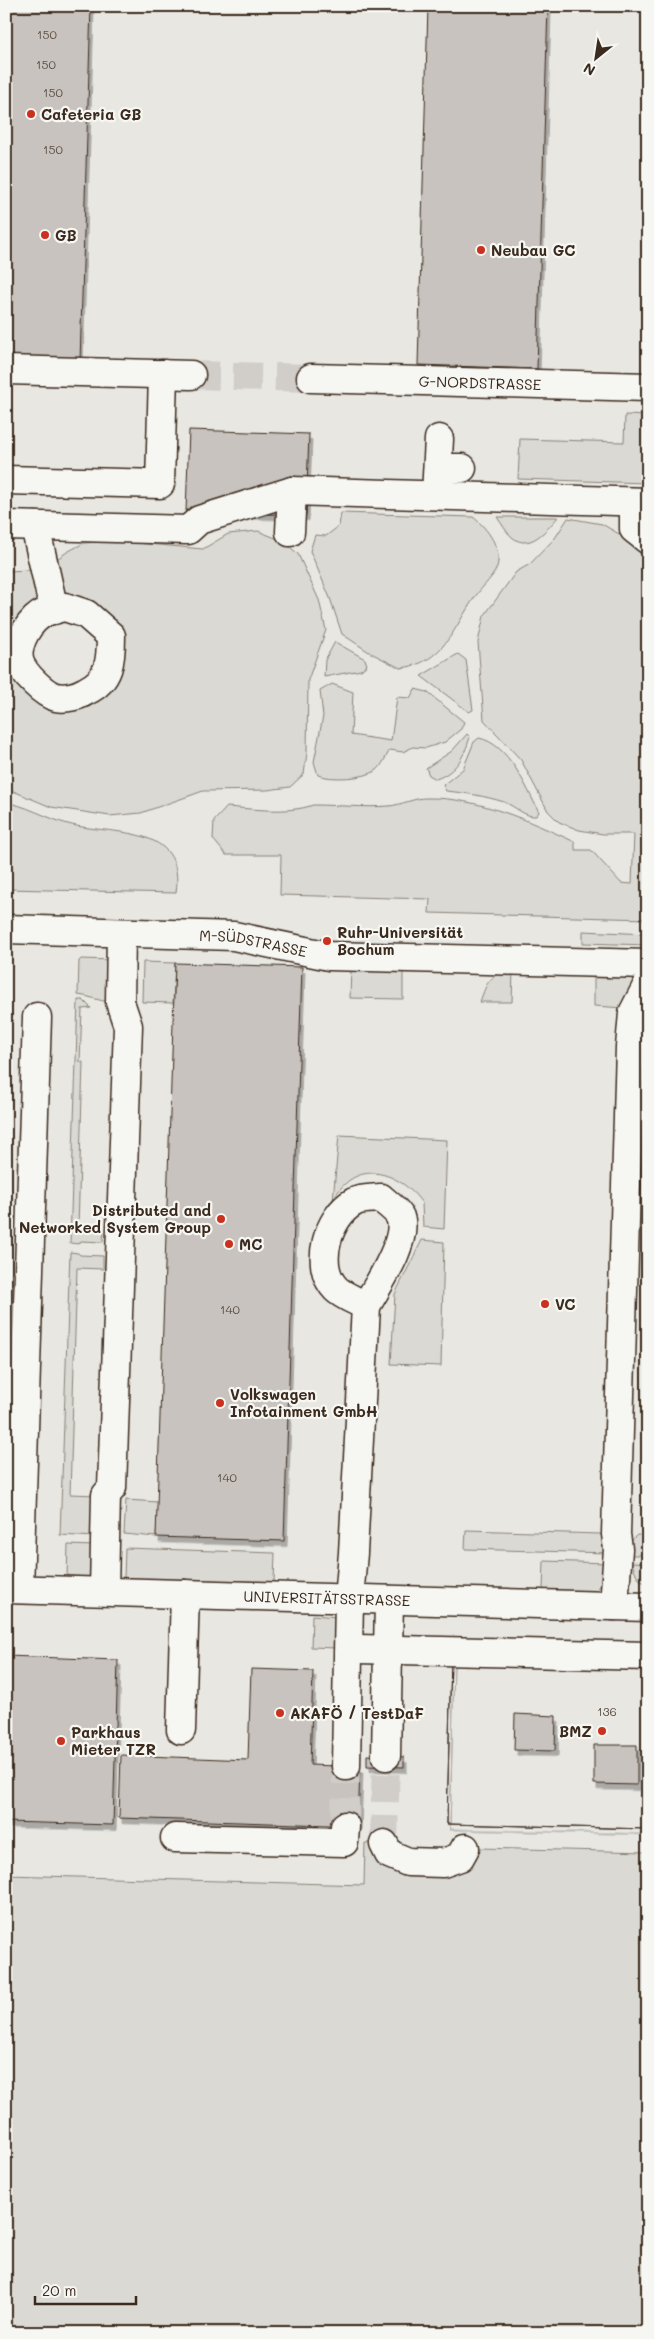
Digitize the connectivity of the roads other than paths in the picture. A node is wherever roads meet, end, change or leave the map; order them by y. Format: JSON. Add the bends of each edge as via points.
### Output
{"nodes":[{"id":1,"x":6,"y":370,"type":"edge"},
{"id":2,"x":163,"y":374,"type":"junction"},
{"id":3,"x":191,"y":375,"type":"tunnel mouth"},
{"id":4,"x":311,"y":378,"type":"tunnel mouth"},
{"id":5,"x":648,"y":387,"type":"edge"},
{"id":6,"x":439,"y":439,"type":"dead end"},
{"id":7,"x":445,"y":477,"type":"junction"},
{"id":8,"x":6,"y":480,"type":"edge"},
{"id":9,"x":292,"y":491,"type":"junction"},
{"id":10,"x":641,"y":502,"type":"edge"},
{"id":11,"x":6,"y":526,"type":"edge"},
{"id":12,"x":35,"y":526,"type":"junction"},
{"id":13,"x":290,"y":532,"type":"dead end"},
{"id":14,"x":648,"y":540,"type":"edge"},
{"id":15,"x":54,"y":610,"type":"dead end"},
{"id":16,"x":6,"y":929,"type":"edge"},
{"id":17,"x":121,"y":933,"type":"junction"},
{"id":18,"x":648,"y":964,"type":"edge"},
{"id":19,"x":648,"y":984,"type":"edge"},
{"id":20,"x":37,"y":1018,"type":"dead end"},
{"id":21,"x":366,"y":1306,"type":"dead end"},
{"id":22,"x":13,"y":1589,"type":"edge"},
{"id":23,"x":104,"y":1591,"type":"junction"},
{"id":24,"x":184,"y":1594,"type":"junction"},
{"id":25,"x":349,"y":1599,"type":"junction"},
{"id":26,"x":390,"y":1600,"type":"junction"},
{"id":27,"x":614,"y":1606,"type":"junction"},
{"id":28,"x":648,"y":1607,"type":"edge"},
{"id":29,"x":358,"y":1648,"type":"dead end"},
{"id":30,"x":388,"y":1649,"type":"junction"},
{"id":31,"x":648,"y":1656,"type":"edge"},
{"id":32,"x":181,"y":1730,"type":"dead end"},
{"id":33,"x":386,"y":1756,"type":"tunnel mouth"},
{"id":34,"x":346,"y":1766,"type":"tunnel mouth"},
{"id":35,"x":344,"y":1826,"type":"tunnel mouth"},
{"id":36,"x":175,"y":1838,"type":"dead end"},
{"id":37,"x":384,"y":1844,"type":"dead end"},
{"id":38,"x":465,"y":1848,"type":"dead end"}],
"edges":[{"from":1,"to":2,"type":"street"},
{"from":2,"to":3,"type":"street"},
{"from":2,"to":8,"type":"street","via":[[160,484]]},
{"from":4,"to":5,"type":"street","name":"G-NORDSTRASSE"},
{"from":6,"to":7,"type":"street"},
{"from":7,"to":9,"type":"street"},
{"from":7,"to":10,"type":"street","via":[[486,506],[564,508]]},
{"from":9,"to":12,"type":"street","via":[[199,520],[188,530]]},
{"from":9,"to":13,"type":"street"},
{"from":10,"to":14,"type":"street","via":[[634,529]]},
{"from":11,"to":12,"type":"street"},
{"from":12,"to":15,"type":"street"},
{"from":16,"to":17,"type":"street","name":"M-SÜDSTRASSE"},
{"from":17,"to":18,"type":"street","name":"M-SÜDSTRASSE","via":[[234,936],[328,956]]},
{"from":17,"to":23,"type":"street","via":[[120,1002],[128,1026],[112,1488],[106,1496]]},
{"from":19,"to":27,"type":"street","via":[[633,1013],[630,1047],[616,1527],[618,1560]]},
{"from":20,"to":22,"type":"street"},
{"from":21,"to":25,"type":"street"},
{"from":22,"to":23,"type":"street","name":"UNIVERSITÄTSSTRASSE"},
{"from":23,"to":24,"type":"street","name":"UNIVERSITÄTSSTRASSE"},
{"from":24,"to":25,"type":"street","name":"UNIVERSITÄTSSTRASSE"},
{"from":24,"to":32,"type":"street"},
{"from":25,"to":26,"type":"street","name":"UNIVERSITÄTSSTRASSE"},
{"from":25,"to":34,"type":"street"},
{"from":26,"to":27,"type":"street","name":"UNIVERSITÄTSSTRASSE"},
{"from":26,"to":30,"type":"street"},
{"from":27,"to":28,"type":"street","name":"UNIVERSITÄTSSTRASSE"},
{"from":29,"to":30,"type":"street"},
{"from":30,"to":31,"type":"street"},
{"from":30,"to":33,"type":"street"},
{"from":35,"to":36,"type":"street","via":[[344,1842]]},
{"from":37,"to":38,"type":"street","via":[[389,1854],[408,1862],[443,1863],[460,1857]]}]}
